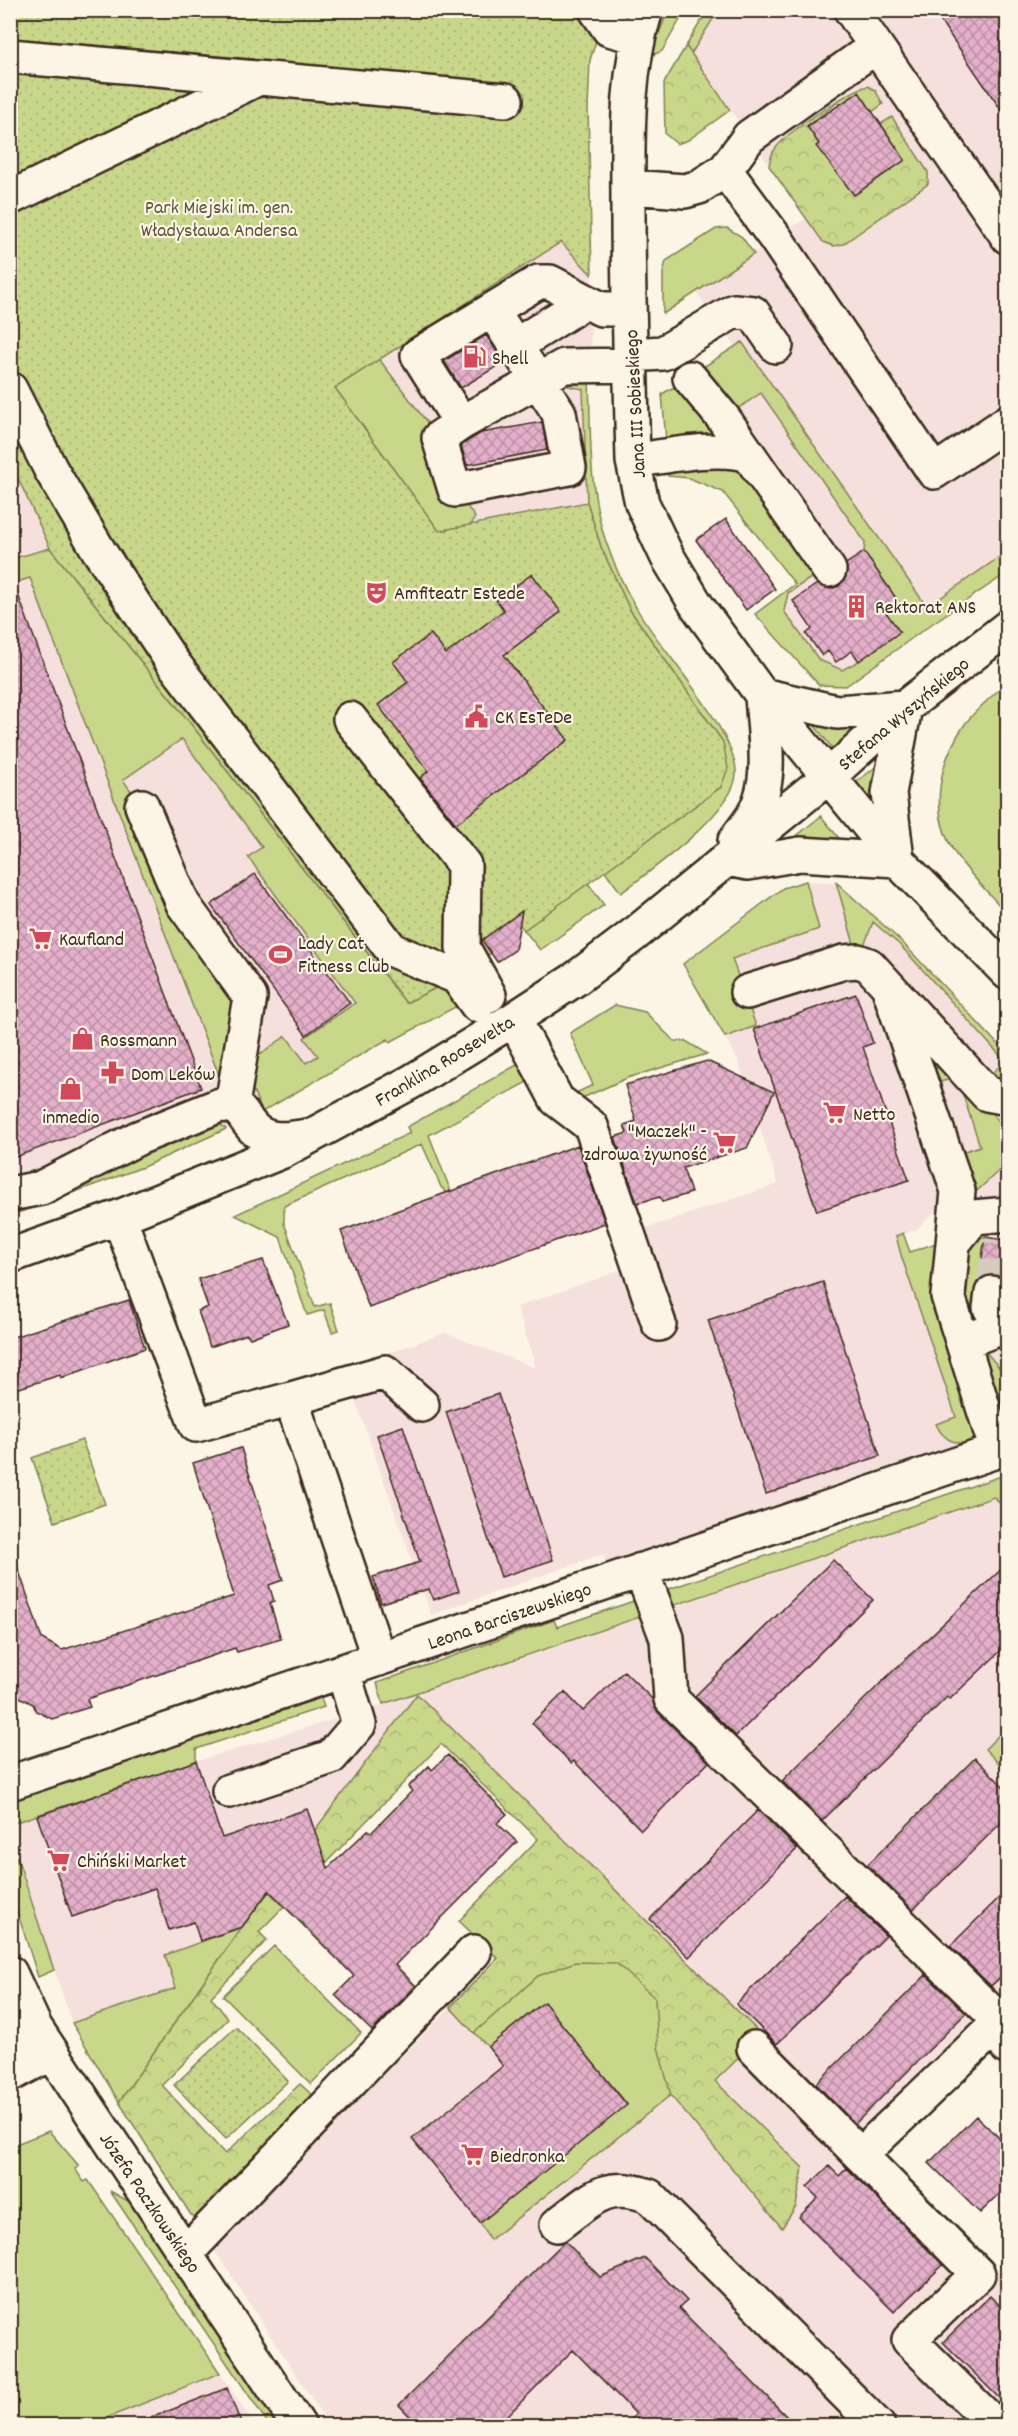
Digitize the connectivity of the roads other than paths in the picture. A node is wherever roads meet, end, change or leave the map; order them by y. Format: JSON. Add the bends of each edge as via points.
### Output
{"nodes":[{"id":1,"x":596,"y":10,"type":"edge"},
{"id":2,"x":851,"y":10,"type":"edge"},
{"id":3,"x":642,"y":24,"type":"edge"},
{"id":4,"x":875,"y":47,"type":"junction"},
{"id":5,"x":10,"y":56,"type":"edge"},
{"id":6,"x":257,"y":79,"type":"junction"},
{"id":7,"x":506,"y":100,"type":"dead end"},
{"id":8,"x":725,"y":170,"type":"junction"},
{"id":9,"x":628,"y":187,"type":"junction"},
{"id":10,"x":10,"y":198,"type":"edge"},
{"id":11,"x":1008,"y":237,"type":"edge"},
{"id":12,"x":586,"y":301,"type":"junction"},
{"id":13,"x":629,"y":309,"type":"junction"},
{"id":14,"x":492,"y":310,"type":"junction"},
{"id":15,"x":515,"y":346,"type":"junction"},
{"id":16,"x":776,"y":346,"type":"dead end"},
{"id":17,"x":631,"y":360,"type":"junction"},
{"id":18,"x":690,"y":378,"type":"dead end"},
{"id":19,"x":537,"y":381,"type":"junction"},
{"id":20,"x":10,"y":389,"type":"edge"},
{"id":21,"x":1008,"y":422,"type":"edge"},
{"id":22,"x":461,"y":423,"type":"junction"},
{"id":23,"x":749,"y":455,"type":"junction"},
{"id":24,"x":633,"y":461,"type":"junction"},
{"id":25,"x":829,"y":570,"type":"dead end"},
{"id":26,"x":1008,"y":627,"type":"edge"},
{"id":27,"x":762,"y":695,"type":"junction"},
{"id":28,"x":905,"y":707,"type":"junction"},
{"id":29,"x":350,"y":719,"type":"dead end"},
{"id":30,"x":828,"y":777,"type":"junction"},
{"id":31,"x":142,"y":806,"type":"dead end"},
{"id":32,"x":728,"y":859,"type":"junction"},
{"id":33,"x":897,"y":860,"type":"junction"},
{"id":34,"x":1008,"y":973,"type":"edge"},
{"id":35,"x":888,"y":986,"type":"junction"},
{"id":36,"x":747,"y":992,"type":"dead end"},
{"id":37,"x":477,"y":1005,"type":"dead end"},
{"id":38,"x":510,"y":1022,"type":"junction"},
{"id":39,"x":1008,"y":1098,"type":"edge"},
{"id":40,"x":242,"y":1117,"type":"junction"},
{"id":41,"x":309,"y":1136,"type":"junction"},
{"id":42,"x":231,"y":1174,"type":"junction"},
{"id":43,"x":10,"y":1194,"type":"edge"},
{"id":44,"x":119,"y":1217,"type":"junction"},
{"id":45,"x":1005,"y":1219,"type":"edge"},
{"id":46,"x":955,"y":1241,"type":"junction"},
{"id":47,"x":14,"y":1252,"type":"edge"},
{"id":48,"x":992,"y":1293,"type":"tunnel mouth"},
{"id":49,"x":659,"y":1324,"type":"dead end"},
{"id":50,"x":1007,"y":1331,"type":"edge"},
{"id":51,"x":963,"y":1342,"type":"junction"},
{"id":52,"x":291,"y":1399,"type":"junction"},
{"id":53,"x":422,"y":1405,"type":"dead end"},
{"id":54,"x":1002,"y":1449,"type":"edge"},
{"id":55,"x":641,"y":1570,"type":"junction"},
{"id":56,"x":379,"y":1659,"type":"junction"},
{"id":57,"x":343,"y":1671,"type":"junction"},
{"id":58,"x":10,"y":1783,"type":"edge"},
{"id":59,"x":229,"y":1791,"type":"dead end"},
{"id":60,"x":474,"y":1953,"type":"dead end"},
{"id":61,"x":10,"y":1973,"type":"edge"},
{"id":62,"x":1004,"y":2028,"type":"edge"},
{"id":63,"x":10,"y":2043,"type":"edge"},
{"id":64,"x":47,"y":2046,"type":"junction"},
{"id":65,"x":754,"y":2048,"type":"dead end"},
{"id":66,"x":10,"y":2075,"type":"edge"},
{"id":67,"x":876,"y":2140,"type":"dead end"},
{"id":68,"x":557,"y":2224,"type":"dead end"},
{"id":69,"x":185,"y":2254,"type":"junction"},
{"id":70,"x":299,"y":2426,"type":"edge"},
{"id":71,"x":878,"y":2426,"type":"edge"},
{"id":72,"x":996,"y":2426,"type":"edge"}],
"edges":[{"from":1,"to":3,"type":"street","via":[[609,29]]},
{"from":2,"to":4,"type":"street"},
{"from":3,"to":9,"type":"street","name":"Jana III Sobieskiego","via":[[630,85]]},
{"from":4,"to":8,"type":"street","via":[[749,137]]},
{"from":4,"to":11,"type":"street"},
{"from":5,"to":6,"type":"street"},
{"from":6,"to":7,"type":"street"},
{"from":6,"to":10,"type":"street"},
{"from":8,"to":9,"type":"street","via":[[685,191]]},
{"from":8,"to":21,"type":"street","via":[[934,472]]},
{"from":9,"to":13,"type":"street","name":"Jana III Sobieskiego"},
{"from":12,"to":13,"type":"street","via":[[601,309]]},
{"from":12,"to":14,"type":"street","via":[[550,282],[538,282]]},
{"from":12,"to":15,"type":"street"},
{"from":13,"to":17,"type":"street","name":"Jana III Sobieskiego"},
{"from":14,"to":15,"type":"street"},
{"from":14,"to":22,"type":"street","via":[[418,355]]},
{"from":15,"to":19,"type":"street"},
{"from":16,"to":17,"type":"street","via":[[753,313],[734,311],[663,353]]},
{"from":17,"to":19,"type":"street","via":[[564,366]]},
{"from":17,"to":24,"type":"street","name":"Jana III Sobieskiego"},
{"from":18,"to":23,"type":"street"},
{"from":19,"to":22,"type":"street"},
{"from":19,"to":22,"type":"street","via":[[560,413],[569,468],[455,490],[439,438]]},
{"from":20,"to":37,"type":"street","via":[[69,500],[171,660],[392,950],[457,977]]},
{"from":23,"to":24,"type":"street","via":[[736,451]]},
{"from":23,"to":25,"type":"street"},
{"from":24,"to":27,"type":"street","name":"Jana III Sobieskiego","via":[[642,503],[667,556],[697,606]]},
{"from":26,"to":28,"type":"street","name":"Stefana Wyszyńskiego"},
{"from":27,"to":28,"type":"street","via":[[837,712]]},
{"from":27,"to":30,"type":"street","name":"Jana III Sobieskiego"},
{"from":27,"to":32,"type":"street","via":[[764,788]]},
{"from":28,"to":30,"type":"street","name":"Stefana Wyszyńskiego"},
{"from":28,"to":33,"type":"street","via":[[889,793]]},
{"from":29,"to":38,"type":"street","via":[[464,865],[463,948]]},
{"from":30,"to":32,"type":"street","name":"Franklina Roosevelta"},
{"from":30,"to":33,"type":"street","name":"Jana III Sobieskiego"},
{"from":31,"to":40,"type":"street","via":[[183,904],[250,997]]},
{"from":32,"to":33,"type":"street","via":[[748,863],[800,854]]},
{"from":32,"to":38,"type":"street","name":"Franklina Roosevelta","via":[[574,980]]},
{"from":33,"to":34,"type":"street","name":"Jana III Sobieskiego"},
{"from":35,"to":36,"type":"street","via":[[869,965],[858,961]]},
{"from":35,"to":39,"type":"street","via":[[987,1094]]},
{"from":35,"to":46,"type":"street","via":[[958,1191]]},
{"from":38,"to":41,"type":"street","name":"Franklina Roosevelta","via":[[411,1082]]},
{"from":38,"to":49,"type":"street","via":[[557,1100],[591,1126]]},
{"from":40,"to":41,"type":"street","via":[[269,1138]]},
{"from":40,"to":42,"type":"street","via":[[250,1151]]},
{"from":40,"to":43,"type":"street","via":[[220,1105],[138,1138],[41,1188]]},
{"from":41,"to":42,"type":"street","name":"Franklina Roosevelta"},
{"from":42,"to":44,"type":"street","name":"Franklina Roosevelta"},
{"from":44,"to":47,"type":"street","name":"Franklina Roosevelta"},
{"from":44,"to":52,"type":"street","via":[[196,1425]]},
{"from":45,"to":46,"type":"street","via":[[974,1217]]},
{"from":46,"to":51,"type":"street","via":[[948,1296]]},
{"from":48,"to":50,"type":"street","via":[[990,1308]]},
{"from":50,"to":51,"type":"street","via":[[997,1329]]},
{"from":51,"to":54,"type":"street"},
{"from":52,"to":53,"type":"street","via":[[385,1372]]},
{"from":52,"to":56,"type":"street"},
{"from":54,"to":55,"type":"street","name":"Leona Barciszewskiego"},
{"from":55,"to":56,"type":"street","name":"Leona Barciszewskiego"},
{"from":55,"to":62,"type":"street","via":[[667,1638],[671,1698]]},
{"from":56,"to":57,"type":"street","name":"Leona Barciszewskiego"},
{"from":57,"to":58,"type":"street","name":"Leona Barciszewskiego"},
{"from":57,"to":59,"type":"street","via":[[359,1724],[331,1757]]},
{"from":60,"to":69,"type":"street"},
{"from":61,"to":64,"type":"street","name":"Józefa Paczkowskiego"},
{"from":62,"to":67,"type":"street"},
{"from":63,"to":64,"type":"street"},
{"from":64,"to":66,"type":"street"},
{"from":64,"to":69,"type":"street","name":"Józefa Paczkowskiego"},
{"from":65,"to":72,"type":"street","via":[[978,2274],[909,2340]]},
{"from":68,"to":71,"type":"street","via":[[605,2190],[630,2189],[649,2196]]},
{"from":69,"to":70,"type":"street","name":"Józefa Paczkowskiego"}]}
